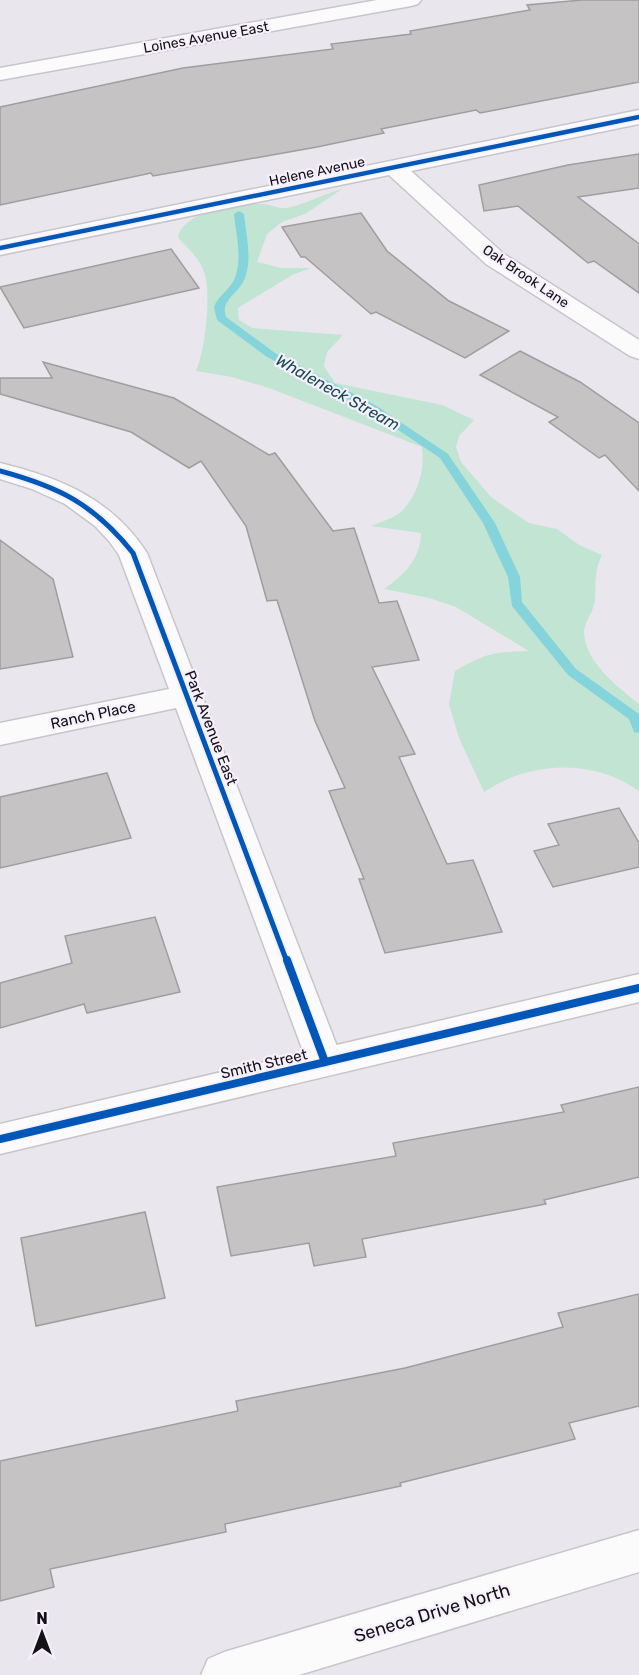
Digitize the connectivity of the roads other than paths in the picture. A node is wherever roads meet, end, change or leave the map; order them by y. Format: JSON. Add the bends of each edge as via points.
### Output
{"nodes":[{"id":1,"x":411,"y":0,"type":"edge"},
{"id":2,"x":0,"y":74,"type":"edge"},
{"id":3,"x":639,"y":117,"type":"edge"},
{"id":4,"x":394,"y":167,"type":"junction"},
{"id":5,"x":0,"y":248,"type":"edge"},
{"id":6,"x":639,"y":351,"type":"edge"},
{"id":7,"x":0,"y":471,"type":"edge"},
{"id":8,"x":186,"y":696,"type":"junction"},
{"id":9,"x":0,"y":734,"type":"edge"},
{"id":10,"x":639,"y":988,"type":"edge"},
{"id":11,"x":325,"y":1062,"type":"junction"},
{"id":12,"x":0,"y":1139,"type":"edge"},
{"id":13,"x":639,"y":1551,"type":"edge"},
{"id":14,"x":224,"y":1675,"type":"edge"}],
"edges":[{"from":1,"to":2,"type":"street","name":"Loines Avenue East"},
{"from":3,"to":4,"type":"street","name":"Helene Avenue"},
{"from":4,"to":5,"type":"street","name":"Helene Avenue"},
{"from":4,"to":6,"type":"street","name":"Oak Brook Lane","via":[[495,259]]},
{"from":7,"to":8,"type":"street","name":"Park Avenue East","via":[[39,481],[77,497],[112,525],[133,553]]},
{"from":8,"to":9,"type":"street","name":"Ranch Place"},
{"from":8,"to":11,"type":"street","name":"Park Avenue East"},
{"from":10,"to":11,"type":"street","name":"Smith Street"},
{"from":11,"to":12,"type":"street","name":"Smith Street"},
{"from":13,"to":14,"type":"street","name":"Seneca Drive North"}]}
